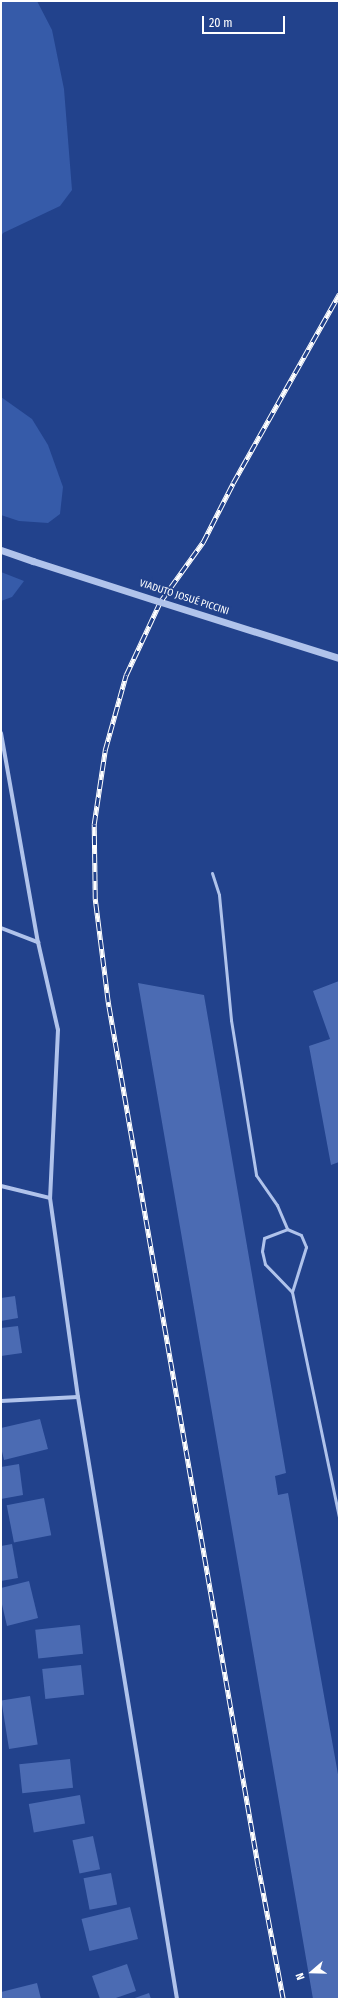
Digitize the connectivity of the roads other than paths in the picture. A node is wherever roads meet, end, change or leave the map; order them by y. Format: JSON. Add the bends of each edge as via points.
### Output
{"nodes":[{"id":1,"x":1,"y":550,"type":"edge"},
{"id":2,"x":339,"y":658,"type":"edge"},
{"id":3,"x":1,"y":733,"type":"edge"},
{"id":4,"x":212,"y":873,"type":"dead end"},
{"id":5,"x":1,"y":928,"type":"edge"},
{"id":6,"x":38,"y":942,"type":"junction"},
{"id":7,"x":1,"y":1186,"type":"edge"},
{"id":8,"x":50,"y":1198,"type":"junction"},
{"id":9,"x":287,"y":1229,"type":"junction"},
{"id":10,"x":292,"y":1292,"type":"junction"},
{"id":11,"x":78,"y":1397,"type":"junction"},
{"id":12,"x":1,"y":1401,"type":"edge"},
{"id":13,"x":339,"y":1517,"type":"edge"},
{"id":14,"x":177,"y":1999,"type":"edge"}],
"edges":[{"from":1,"to":2,"type":"street","name":"VIADUTO JOSUÉ PICCINI","bridge":true},
{"from":3,"to":6,"type":"street"},
{"from":4,"to":9,"type":"lane","via":[[219,896],[231,1020],[256,1175],[276,1205]]},
{"from":5,"to":6,"type":"street"},
{"from":6,"to":8,"type":"street","via":[[58,1030]]},
{"from":7,"to":8,"type":"street"},
{"from":8,"to":11,"type":"street"},
{"from":9,"to":10,"type":"lane","via":[[301,1235],[306,1247]]},
{"from":9,"to":10,"type":"lane","via":[[264,1238],[262,1251],[266,1264]]},
{"from":10,"to":13,"type":"lane"},
{"from":11,"to":12,"type":"street"},
{"from":11,"to":14,"type":"street"}]}
